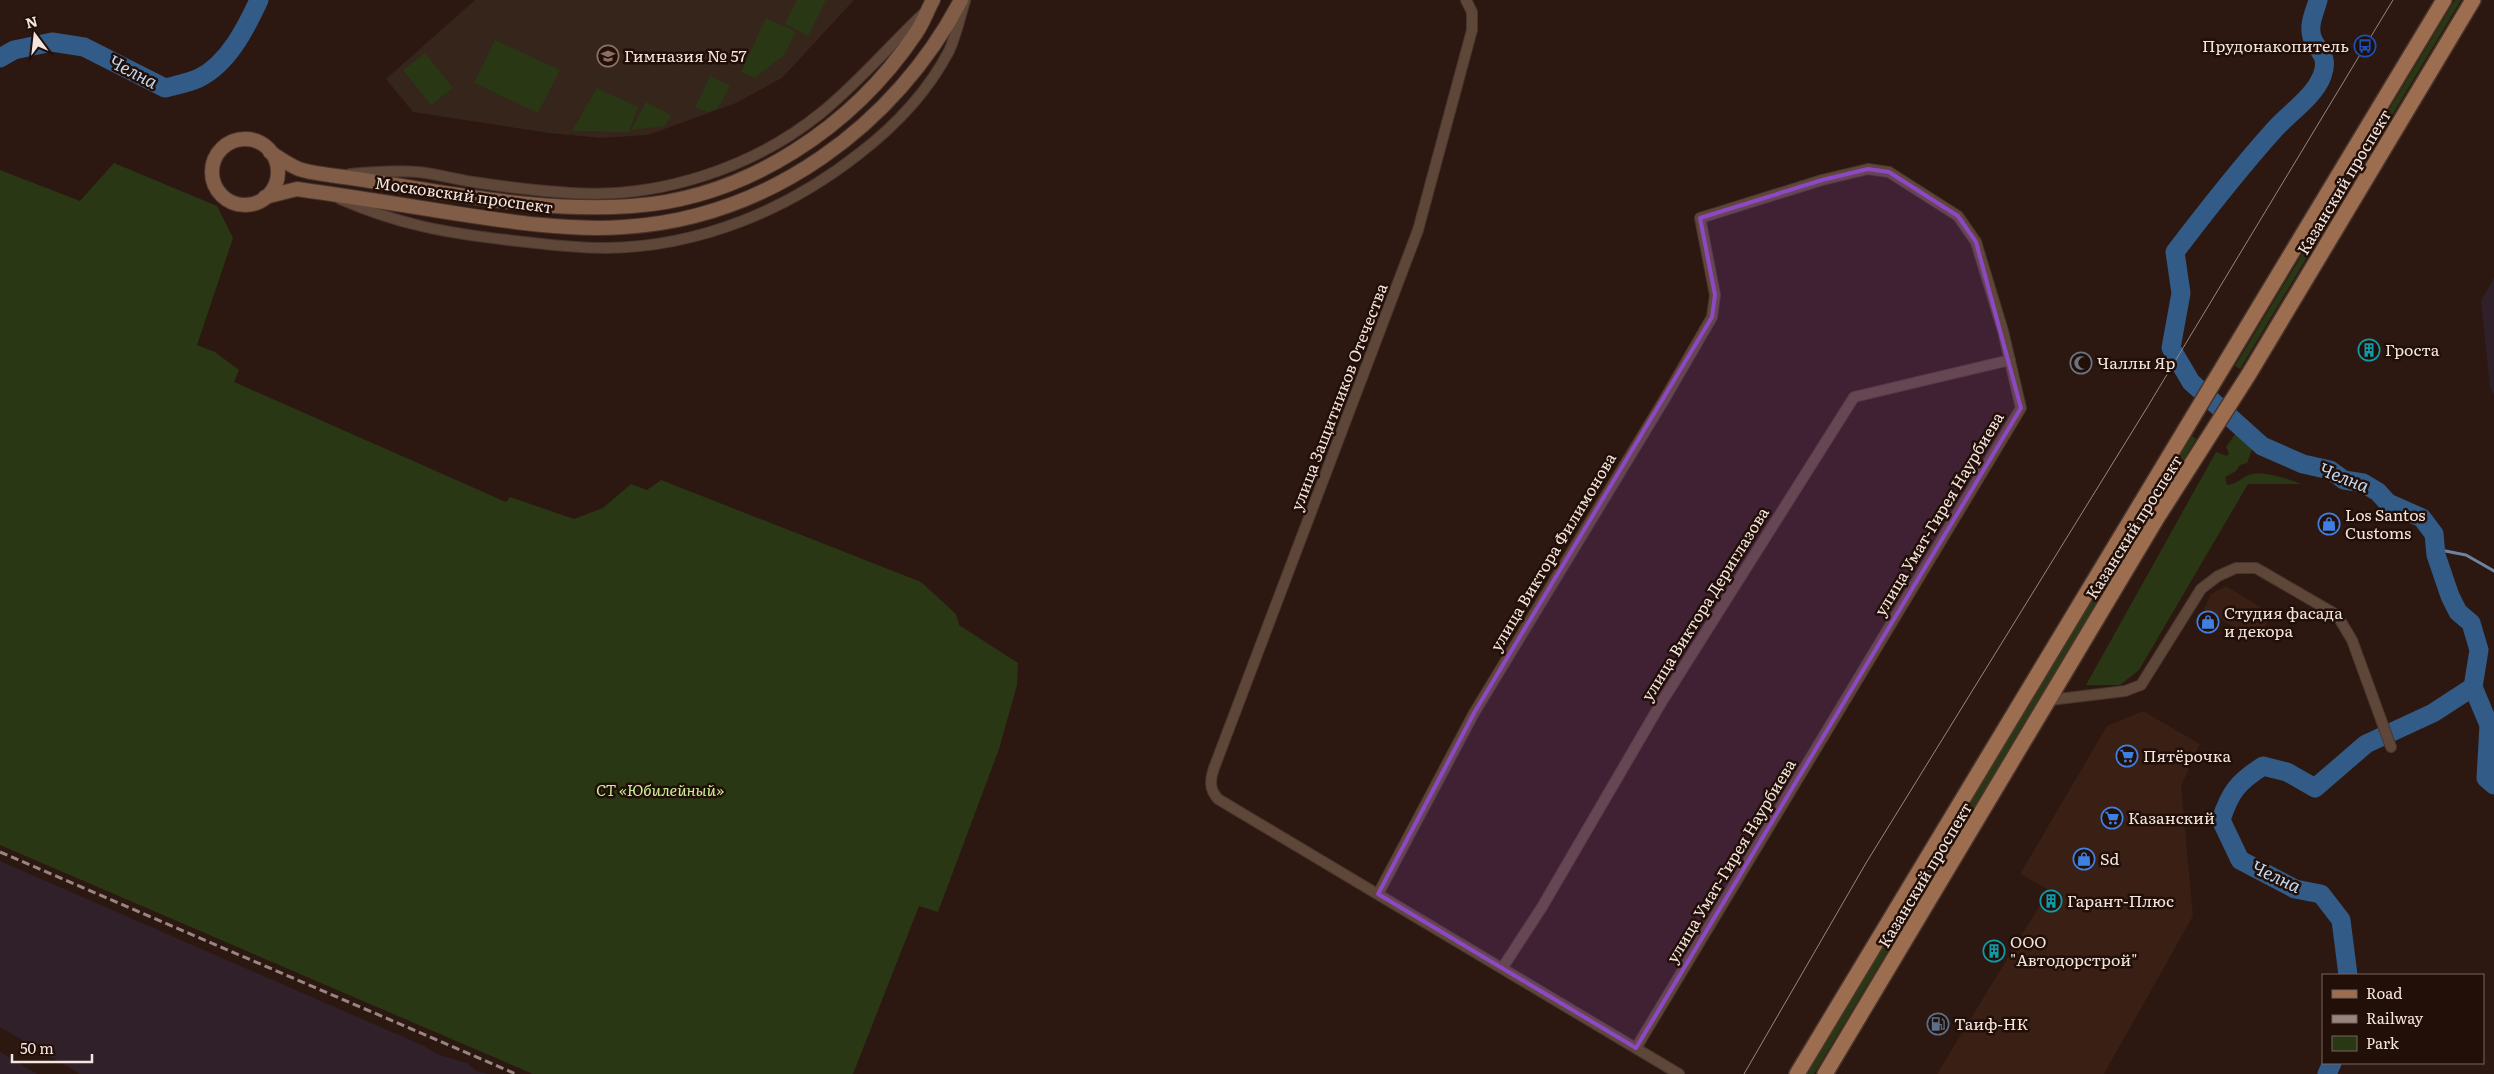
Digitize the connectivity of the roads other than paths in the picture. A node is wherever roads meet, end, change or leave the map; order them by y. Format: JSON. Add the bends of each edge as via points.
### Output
{"nodes":[{"id":1,"x":961,"y":0,"type":"edge"},
{"id":2,"x":965,"y":0,"type":"edge"},
{"id":3,"x":1466,"y":0,"type":"edge"},
{"id":4,"x":2444,"y":0,"type":"edge"},
{"id":5,"x":2473,"y":0,"type":"edge"},
{"id":6,"x":931,"y":4,"type":"edge"},
{"id":7,"x":270,"y":152,"type":"junction"},
{"id":8,"x":328,"y":193,"type":"junction"},
{"id":9,"x":266,"y":197,"type":"junction"},
{"id":10,"x":1700,"y":218,"type":"joint"},
{"id":11,"x":2010,"y":360,"type":"junction"},
{"id":12,"x":2138,"y":506,"type":"junction"},
{"id":13,"x":2157,"y":518,"type":"junction"},
{"id":14,"x":2050,"y":700,"type":"junction"},
{"id":15,"x":2391,"y":747,"type":"dead end"},
{"id":16,"x":1378,"y":894,"type":"junction"},
{"id":17,"x":1503,"y":967,"type":"junction"},
{"id":18,"x":1636,"y":1048,"type":"junction"},
{"id":19,"x":1679,"y":1074,"type":"edge"},
{"id":20,"x":1797,"y":1074,"type":"edge"},
{"id":21,"x":1825,"y":1074,"type":"edge"}],
"edges":[{"from":1,"to":8,"type":"main road","name":"Московский проспект","via":[[911,76],[847,139],[809,167],[770,188],[721,208],[662,223],[624,228],[573,228],[518,224]]},
{"from":2,"to":8,"type":"street","via":[[949,50],[924,91],[881,137],[841,169],[802,193],[756,217],[697,237],[606,248],[489,238],[426,229],[376,214]]},
{"from":3,"to":16,"type":"street","name":"улица Защитников Отечества","via":[[1472,12],[1472,30],[1418,230],[1214,768],[1211,786],[1218,800]]},
{"from":4,"to":12,"type":"main road","name":"Казанский проспект"},
{"from":5,"to":13,"type":"main road","name":"Казанский проспект","via":[[2249,374]]},
{"from":6,"to":7,"type":"main road","name":"Московский проспект","via":[[917,32],[894,63],[830,127],[765,168],[676,199],[633,206],[568,207],[500,201],[301,170]]},
{"from":7,"to":9,"type":"main road","via":[[275,161],[278,182]]},
{"from":7,"to":9,"type":"main road","name":"Московский проспект","via":[[259,142],[232,141],[218,152],[212,169],[216,190],[230,202],[249,204]]},
{"from":8,"to":9,"type":"main road","name":"Московский проспект","via":[[297,189]]},
{"from":10,"to":11,"type":"street","name":"улица Умат-Гирея Наурбиева","via":[[1822,180],[1868,169],[1889,172],[1958,216],[1976,242]]},
{"from":10,"to":16,"type":"street","name":"улица Виктора Филимонова","via":[[1714,295],[1712,317],[1474,713]]},
{"from":11,"to":17,"type":"street","name":"улица Виктора Дериглазова","via":[[1854,397],[1661,703],[1542,907]]},
{"from":11,"to":18,"type":"street","name":"улица Умат-Гирея Наурбиева","via":[[2020,408]]},
{"from":12,"to":13,"type":"main road","via":[[2158,495]]},
{"from":12,"to":20,"type":"main road","name":"Казанский проспект"},
{"from":13,"to":14,"type":"main road","name":"Казанский проспект"},
{"from":14,"to":15,"type":"street","via":[[2125,691],[2141,685],[2201,588],[2236,568],[2256,568],[2337,615],[2352,640]]},
{"from":14,"to":21,"type":"main road","name":"Казанский проспект"},
{"from":16,"to":17,"type":"street"},
{"from":17,"to":18,"type":"street"},
{"from":18,"to":19,"type":"street"}]}
